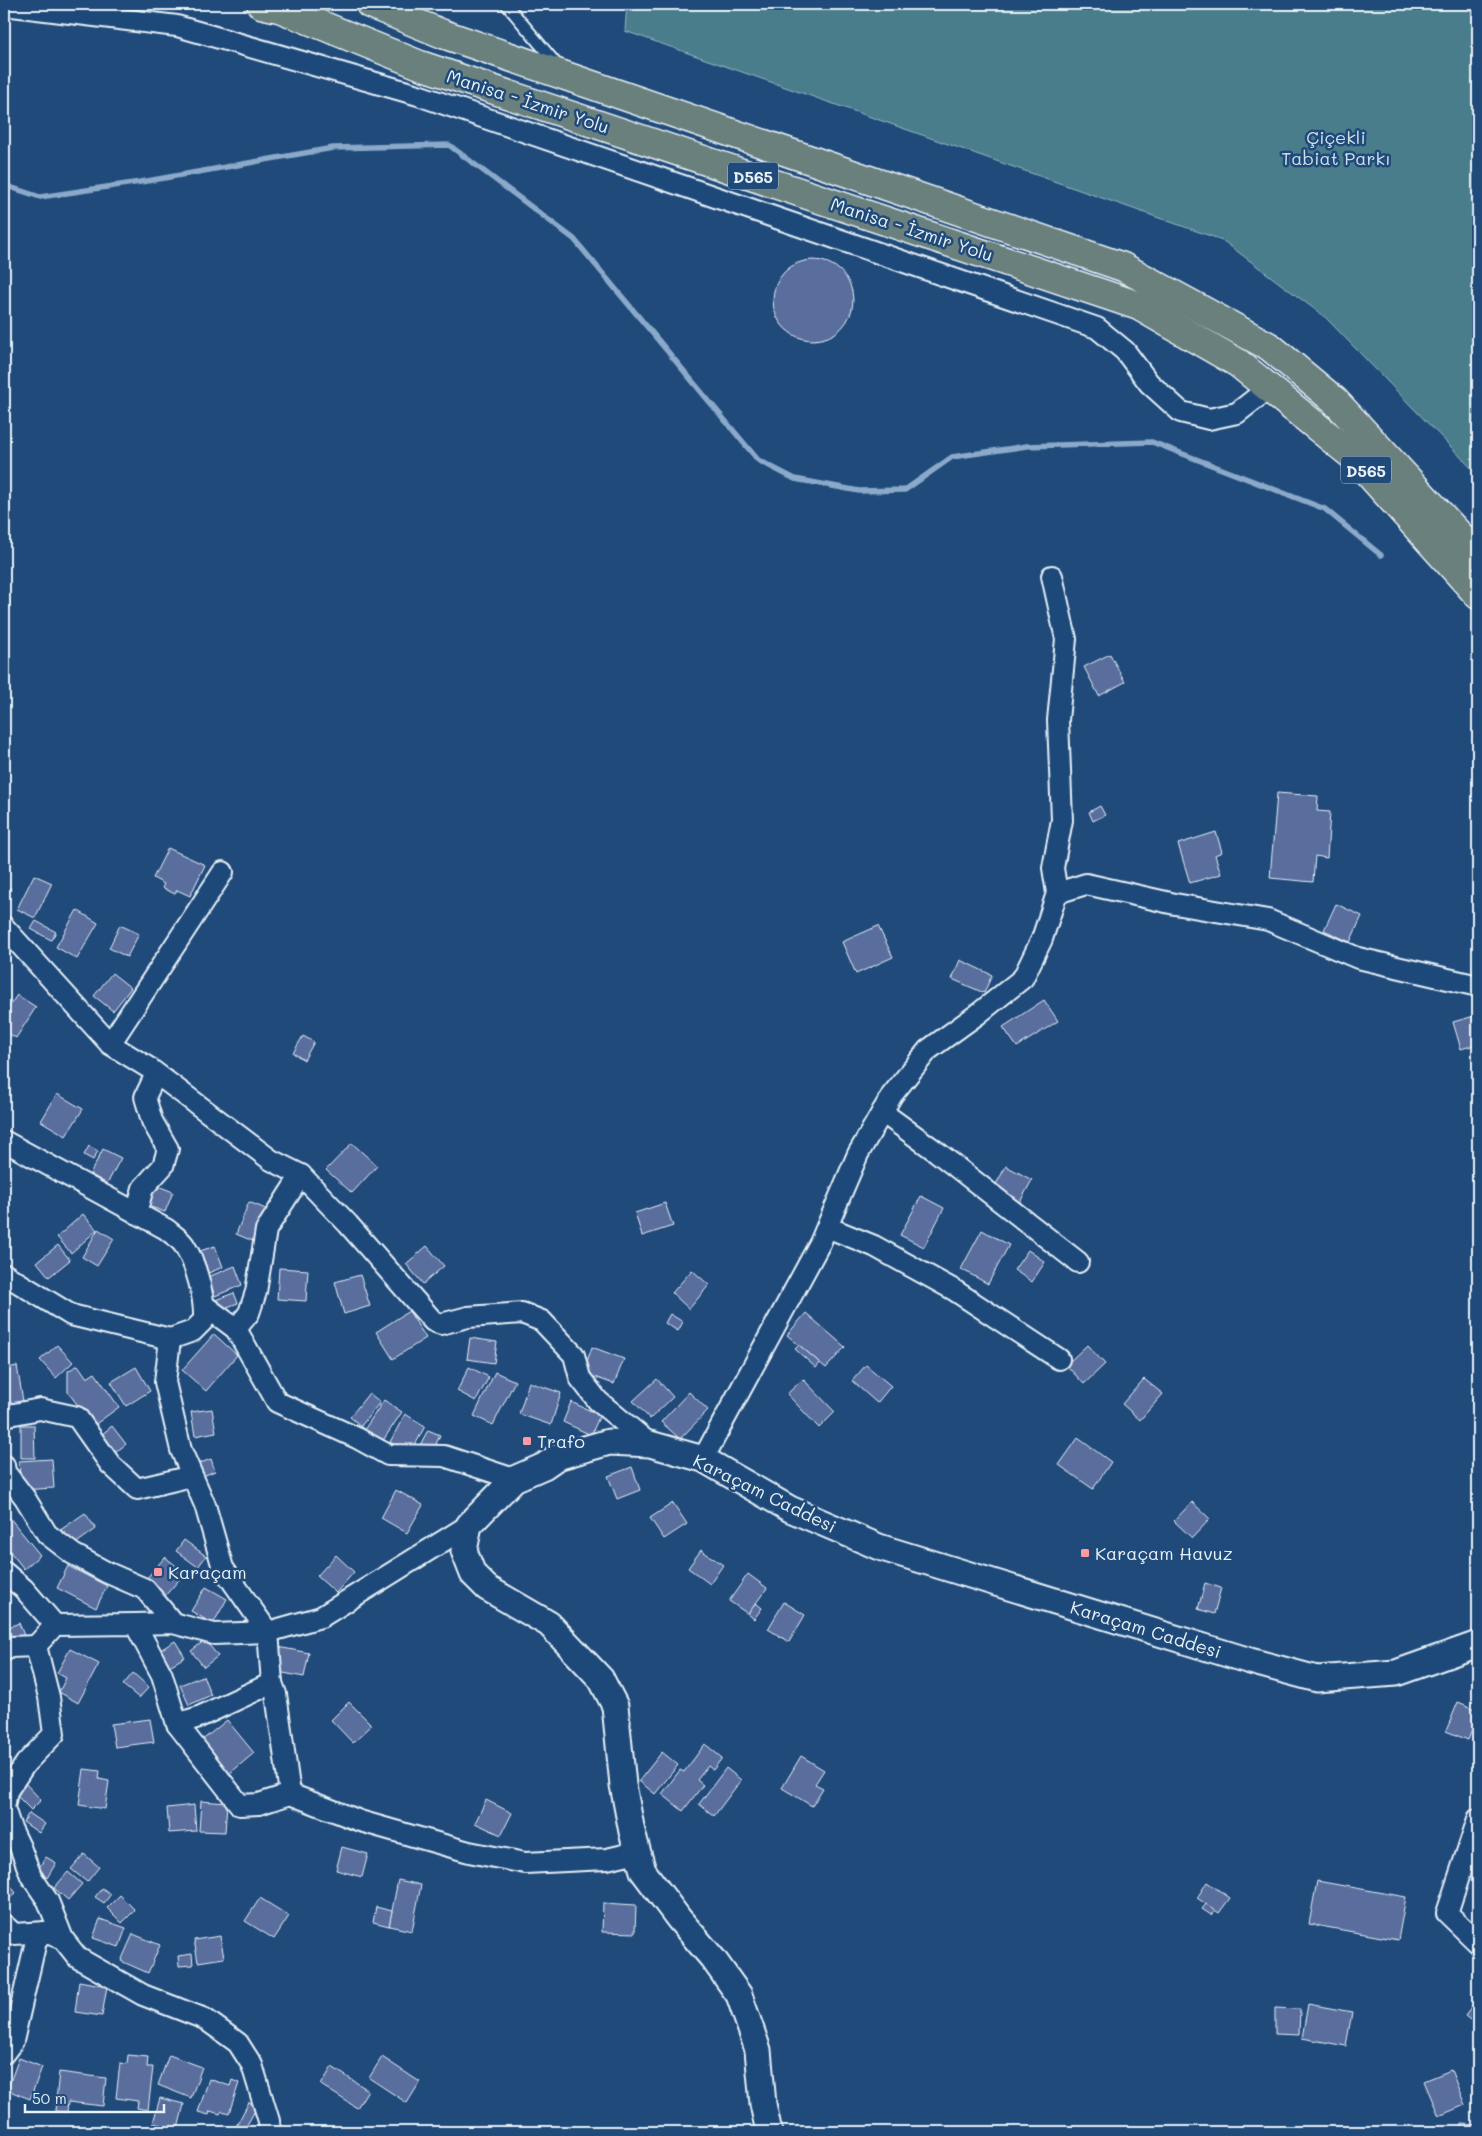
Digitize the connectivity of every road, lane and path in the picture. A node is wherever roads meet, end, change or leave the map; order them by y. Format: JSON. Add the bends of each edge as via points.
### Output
{"nodes":[{"id":1,"x":261,"y":4,"type":"edge"},
{"id":2,"x":370,"y":4,"type":"edge"},
{"id":3,"x":506,"y":4,"type":"edge"},
{"id":4,"x":4,"y":5,"type":"edge"},
{"id":5,"x":567,"y":77,"type":"junction"},
{"id":6,"x":1270,"y":388,"type":"junction"},
{"id":7,"x":1478,"y":555,"type":"edge"},
{"id":8,"x":1052,"y":576,"type":"dead end"},
{"id":9,"x":1478,"y":594,"type":"edge"},
{"id":10,"x":223,"y":872,"type":"dead end"},
{"id":11,"x":1057,"y":893,"type":"junction"},
{"id":12,"x":4,"y":927,"type":"edge"},
{"id":13,"x":1478,"y":986,"type":"edge"},
{"id":14,"x":110,"y":1044,"type":"junction"},
{"id":15,"x":156,"y":1074,"type":"junction"},
{"id":16,"x":882,"y":1112,"type":"junction"},
{"id":17,"x":4,"y":1142,"type":"edge"},
{"id":18,"x":301,"y":1174,"type":"junction"},
{"id":19,"x":136,"y":1213,"type":"junction"},
{"id":20,"x":827,"y":1227,"type":"junction"},
{"id":21,"x":1078,"y":1262,"type":"dead end"},
{"id":22,"x":4,"y":1274,"type":"edge"},
{"id":23,"x":205,"y":1306,"type":"junction"},
{"id":24,"x":236,"y":1329,"type":"junction"},
{"id":25,"x":170,"y":1339,"type":"junction"},
{"id":26,"x":1059,"y":1359,"type":"dead end"},
{"id":27,"x":4,"y":1416,"type":"edge"},
{"id":28,"x":650,"y":1444,"type":"junction"},
{"id":29,"x":703,"y":1459,"type":"junction"},
{"id":30,"x":4,"y":1465,"type":"edge"},
{"id":31,"x":192,"y":1476,"type":"junction"},
{"id":32,"x":514,"y":1479,"type":"junction"},
{"id":33,"x":468,"y":1525,"type":"junction"},
{"id":34,"x":4,"y":1572,"type":"edge"},
{"id":35,"x":173,"y":1623,"type":"junction"},
{"id":36,"x":135,"y":1624,"type":"junction"},
{"id":37,"x":56,"y":1625,"type":"junction"},
{"id":38,"x":268,"y":1632,"type":"junction"},
{"id":39,"x":1478,"y":1644,"type":"edge"},
{"id":40,"x":36,"y":1646,"type":"junction"},
{"id":41,"x":4,"y":1651,"type":"edge"},
{"id":42,"x":272,"y":1683,"type":"junction"},
{"id":43,"x":177,"y":1724,"type":"junction"},
{"id":44,"x":290,"y":1794,"type":"junction"},
{"id":45,"x":1478,"y":1819,"type":"edge"},
{"id":46,"x":638,"y":1852,"type":"junction"},
{"id":47,"x":4,"y":1925,"type":"edge"},
{"id":48,"x":54,"y":1936,"type":"junction"},
{"id":49,"x":1478,"y":1943,"type":"edge"},
{"id":50,"x":4,"y":2054,"type":"edge"},
{"id":51,"x":270,"y":2132,"type":"edge"},
{"id":52,"x":770,"y":2132,"type":"edge"}],
"edges":[{"from":1,"to":6,"type":"highway","name":"Manisa - İzmir Yolu","number":"D565","via":[[279,8],[420,65],[1139,306],[1238,363]]},
{"from":2,"to":5,"type":"highway","name":"Manisa - İzmir Yolu","number":"D565","via":[[443,34]]},
{"from":3,"to":5,"type":"lane"},
{"from":4,"to":6,"type":"street","via":[[177,26],[418,94],[821,232],[1097,328],[1125,351],[1148,383],[1181,412],[1209,419],[1237,413]]},
{"from":5,"to":7,"type":"highway","name":"Manisa - İzmir Yolu","number":"D565","via":[[1123,267],[1270,347],[1335,401]]},
{"from":6,"to":9,"type":"highway","name":"Manisa - İzmir Yolu","number":"D565","via":[[1353,456]]},
{"from":8,"to":11,"type":"street","via":[[1066,639],[1058,720],[1062,820],[1053,868]]},
{"from":10,"to":14,"type":"street"},
{"from":11,"to":13,"type":"street","via":[[1086,884],[1268,920],[1358,958]]},
{"from":11,"to":16,"type":"street","via":[[1042,939],[1023,978],[928,1050]]},
{"from":12,"to":14,"type":"street"},
{"from":14,"to":15,"type":"street"},
{"from":15,"to":18,"type":"street","via":[[271,1160]]},
{"from":15,"to":19,"type":"street","via":[[145,1097],[152,1121],[168,1149],[163,1166],[143,1188]]},
{"from":16,"to":20,"type":"street","via":[[858,1154]]},
{"from":16,"to":21,"type":"street"},
{"from":17,"to":19,"type":"street"},
{"from":18,"to":24,"type":"street","via":[[266,1230],[256,1292],[249,1313]]},
{"from":18,"to":28,"type":"street","via":[[433,1322],[441,1324],[468,1317],[522,1313],[542,1321],[574,1355],[580,1378],[598,1401]]},
{"from":19,"to":23,"type":"street","via":[[166,1229],[184,1244]]},
{"from":20,"to":26,"type":"street","via":[[874,1246],[954,1290]]},
{"from":20,"to":29,"type":"street"},
{"from":22,"to":25,"type":"street","via":[[71,1315]]},
{"from":23,"to":24,"type":"street"},
{"from":23,"to":25,"type":"street","via":[[204,1320],[193,1331]]},
{"from":24,"to":32,"type":"street","via":[[277,1402],[388,1455],[444,1456]]},
{"from":25,"to":31,"type":"street","via":[[165,1382],[181,1450]]},
{"from":27,"to":31,"type":"street","via":[[40,1410],[77,1417],[110,1464],[137,1489]]},
{"from":28,"to":29,"type":"street","name":"Karaçam Caddesi"},
{"from":28,"to":32,"type":"street","name":"Karaçam Caddesi","via":[[609,1442],[557,1457]]},
{"from":29,"to":39,"type":"street","name":"Karaçam Caddesi","via":[[790,1509],[879,1548],[1318,1679],[1396,1673]]},
{"from":30,"to":35,"type":"street","via":[[5,1472],[47,1534],[73,1554],[145,1589]]},
{"from":31,"to":38,"type":"street","via":[[223,1568]]},
{"from":32,"to":33,"type":"street","name":"Karaçam Caddesi"},
{"from":33,"to":38,"type":"street","via":[[321,1617]]},
{"from":33,"to":46,"type":"street","via":[[464,1551],[474,1574],[487,1588],[549,1624],[601,1679],[615,1706],[622,1785]]},
{"from":34,"to":37,"type":"street"},
{"from":35,"to":36,"type":"street"},
{"from":35,"to":38,"type":"street","via":[[214,1634]]},
{"from":36,"to":37,"type":"street"},
{"from":36,"to":43,"type":"street","via":[[162,1675]]},
{"from":37,"to":40,"type":"street"},
{"from":38,"to":42,"type":"street"},
{"from":40,"to":41,"type":"street"},
{"from":40,"to":48,"type":"street","via":[[49,1697],[54,1734],[26,1763],[7,1791],[4,1808],[31,1876],[48,1901]]},
{"from":42,"to":43,"type":"street"},
{"from":42,"to":44,"type":"street"},
{"from":43,"to":44,"type":"street","via":[[240,1805],[259,1804]]},
{"from":44,"to":46,"type":"street","via":[[360,1820],[469,1852],[525,1863],[607,1859]]},
{"from":45,"to":49,"type":"street","via":[[1448,1913]]},
{"from":46,"to":52,"type":"street","via":[[643,1871],[739,1995],[758,2050],[763,2104]]},
{"from":47,"to":48,"type":"street","via":[[14,1934]]},
{"from":48,"to":50,"type":"street","via":[[36,1942],[13,2041]]},
{"from":48,"to":51,"type":"street","via":[[78,1958],[143,1995],[205,2019],[238,2043],[252,2065],[270,2122]]}]}
